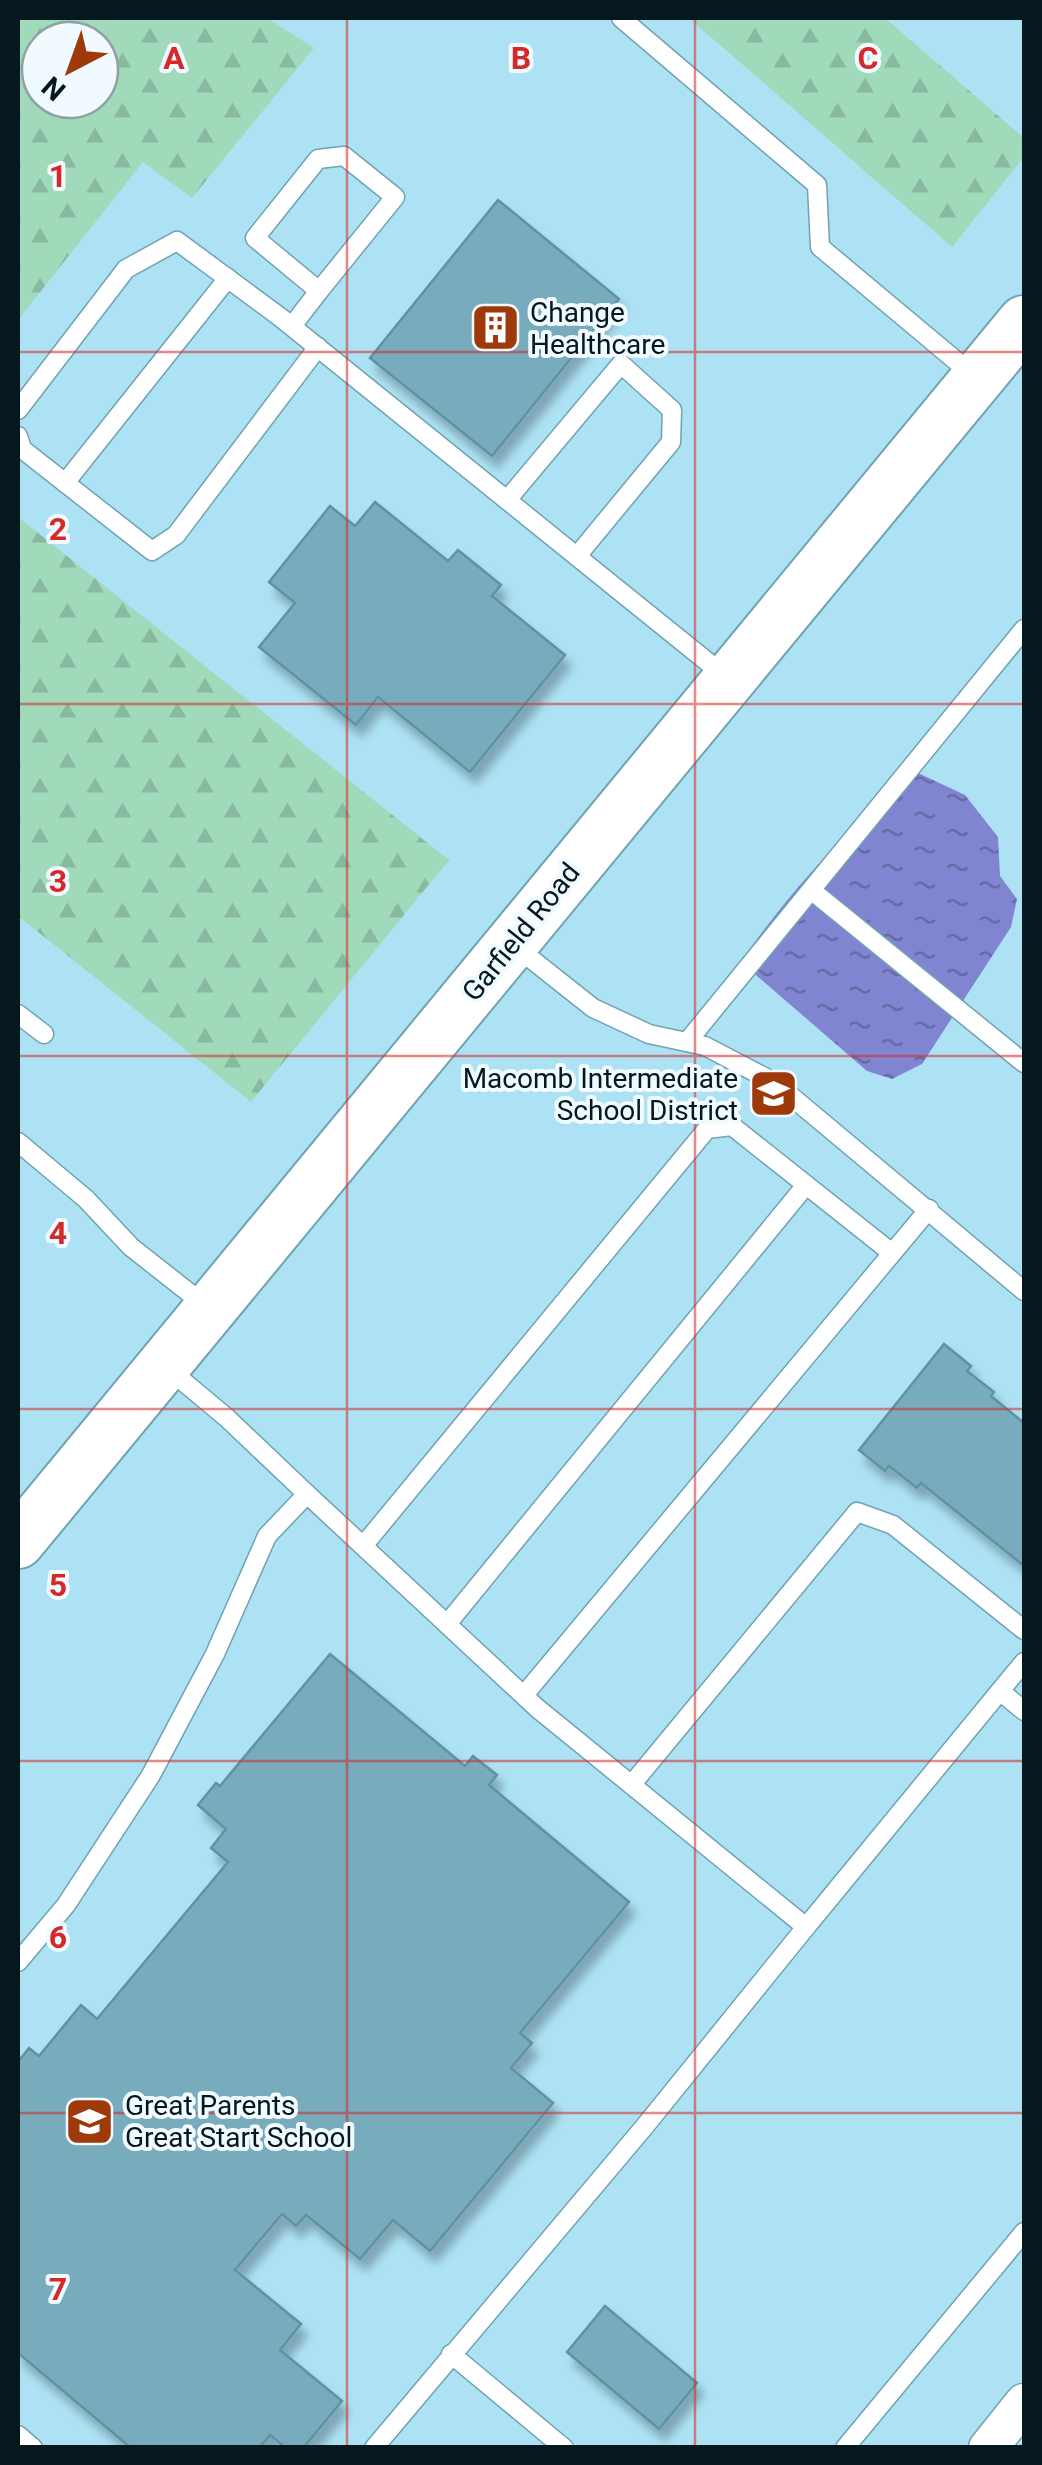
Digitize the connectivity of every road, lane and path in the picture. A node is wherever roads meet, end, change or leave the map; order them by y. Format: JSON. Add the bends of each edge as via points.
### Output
{"nodes":[{"id":1,"x":621,"y":18,"type":"edge"},
{"id":2,"x":228,"y":278,"type":"junction"},
{"id":3,"x":318,"y":291,"type":"junction"},
{"id":4,"x":1024,"y":322,"type":"edge"},
{"id":5,"x":292,"y":326,"type":"junction"},
{"id":6,"x":318,"y":347,"type":"junction"},
{"id":7,"x":978,"y":378,"type":"junction"},
{"id":8,"x":18,"y":410,"type":"edge"},
{"id":9,"x":18,"y":436,"type":"edge"},
{"id":10,"x":65,"y":483,"type":"junction"},
{"id":11,"x":507,"y":500,"type":"junction"},
{"id":12,"x":577,"y":556,"type":"junction"},
{"id":13,"x":1024,"y":629,"type":"edge"},
{"id":14,"x":729,"y":680,"type":"junction"},
{"id":15,"x":811,"y":890,"type":"junction"},
{"id":16,"x":512,"y":944,"type":"junction"},
{"id":17,"x":18,"y":1014,"type":"edge"},
{"id":18,"x":44,"y":1034,"type":"dead end"},
{"id":19,"x":687,"y":1042,"type":"junction"},
{"id":20,"x":1024,"y":1063,"type":"edge"},
{"id":21,"x":18,"y":1142,"type":"edge"},
{"id":22,"x":806,"y":1185,"type":"junction"},
{"id":23,"x":929,"y":1209,"type":"junction"},
{"id":24,"x":892,"y":1253,"type":"junction"},
{"id":25,"x":1024,"y":1291,"type":"edge"},
{"id":26,"x":210,"y":1309,"type":"junction"},
{"id":27,"x":164,"y":1365,"type":"junction"},
{"id":28,"x":307,"y":1494,"type":"junction"},
{"id":29,"x":29,"y":1521,"type":"edge"},
{"id":30,"x":364,"y":1546,"type":"junction"},
{"id":31,"x":447,"y":1624,"type":"junction"},
{"id":32,"x":1024,"y":1630,"type":"edge"},
{"id":33,"x":1024,"y":1662,"type":"edge"},
{"id":34,"x":1000,"y":1690,"type":"junction"},
{"id":35,"x":524,"y":1695,"type":"junction"},
{"id":36,"x":1024,"y":1712,"type":"edge"},
{"id":37,"x":632,"y":1784,"type":"junction"},
{"id":38,"x":806,"y":1927,"type":"junction"},
{"id":39,"x":18,"y":1962,"type":"edge"},
{"id":40,"x":1023,"y":2238,"type":"edge"},
{"id":41,"x":450,"y":2354,"type":"junction"},
{"id":42,"x":1024,"y":2403,"type":"edge"},
{"id":43,"x":18,"y":2434,"type":"edge"},
{"id":44,"x":380,"y":2445,"type":"edge"},
{"id":45,"x":33,"y":2448,"type":"edge"},
{"id":46,"x":564,"y":2448,"type":"edge"},
{"id":47,"x":844,"y":2448,"type":"edge"},
{"id":48,"x":988,"y":2448,"type":"edge"}],
"edges":[{"from":1,"to":7,"type":"lane","via":[[817,184],[820,247]]},
{"from":2,"to":5,"type":"lane"},
{"from":2,"to":8,"type":"lane","via":[[177,241],[126,269]]},
{"from":2,"to":10,"type":"lane"},
{"from":3,"to":3,"type":"lane","via":[[256,238],[318,159],[344,156],[395,197]]},
{"from":3,"to":5,"type":"lane"},
{"from":4,"to":7,"type":"main road","name":"Garfield Road"},
{"from":5,"to":6,"type":"lane"},
{"from":6,"to":10,"type":"lane","via":[[176,535],[152,550]]},
{"from":6,"to":11,"type":"lane"},
{"from":7,"to":14,"type":"main road","name":"Garfield Road"},
{"from":9,"to":10,"type":"lane","via":[[22,449]]},
{"from":11,"to":12,"type":"lane"},
{"from":11,"to":12,"type":"lane","via":[[621,364],[672,410],[671,442]]},
{"from":12,"to":14,"type":"lane"},
{"from":13,"to":15,"type":"lane"},
{"from":14,"to":16,"type":"main road","name":"Garfield Road"},
{"from":15,"to":19,"type":"lane"},
{"from":15,"to":20,"type":"lane"},
{"from":16,"to":19,"type":"lane","via":[[593,1008],[649,1034]]},
{"from":16,"to":26,"type":"main road","name":"Garfield Road"},
{"from":17,"to":18,"type":"lane"},
{"from":19,"to":23,"type":"lane","via":[[774,1082]]},
{"from":21,"to":26,"type":"lane","via":[[131,1247]]},
{"from":22,"to":24,"type":"lane"},
{"from":22,"to":30,"type":"lane","via":[[732,1126],[708,1129]]},
{"from":22,"to":31,"type":"lane"},
{"from":23,"to":24,"type":"lane"},
{"from":23,"to":25,"type":"lane"},
{"from":24,"to":35,"type":"lane"},
{"from":26,"to":27,"type":"main road","name":"Garfield Road"},
{"from":27,"to":28,"type":"lane"},
{"from":27,"to":29,"type":"main road","name":"Garfield Road"},
{"from":28,"to":30,"type":"lane"},
{"from":28,"to":39,"type":"lane","via":[[267,1536],[216,1654],[151,1775],[66,1905]]},
{"from":30,"to":31,"type":"lane"},
{"from":31,"to":35,"type":"lane"},
{"from":32,"to":37,"type":"lane","via":[[893,1525],[858,1512]]},
{"from":33,"to":34,"type":"lane"},
{"from":34,"to":36,"type":"lane"},
{"from":34,"to":38,"type":"lane"},
{"from":35,"to":37,"type":"lane"},
{"from":37,"to":38,"type":"lane"},
{"from":38,"to":41,"type":"lane"},
{"from":40,"to":47,"type":"lane"},
{"from":41,"to":44,"type":"lane"},
{"from":41,"to":46,"type":"lane"},
{"from":42,"to":48,"type":"street"},
{"from":43,"to":45,"type":"lane"}]}
